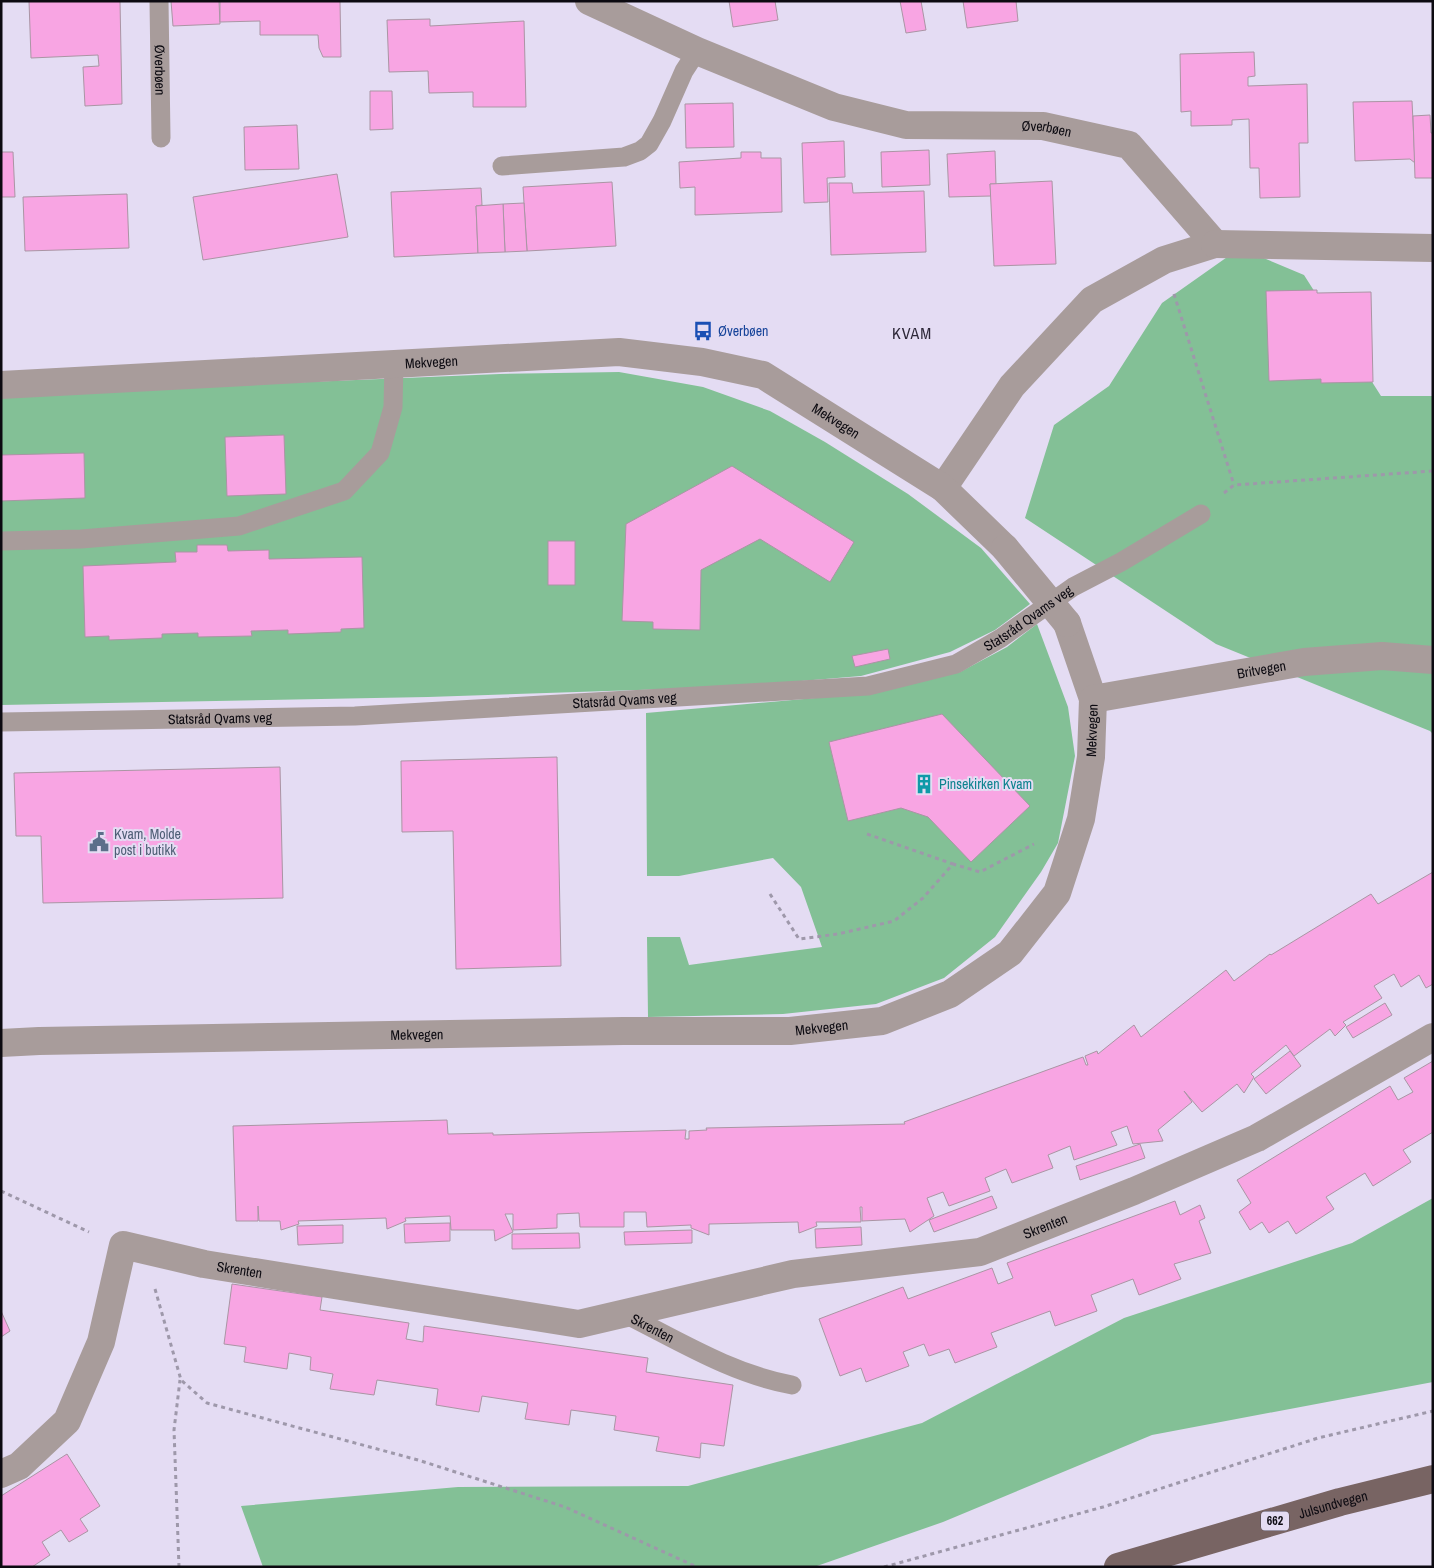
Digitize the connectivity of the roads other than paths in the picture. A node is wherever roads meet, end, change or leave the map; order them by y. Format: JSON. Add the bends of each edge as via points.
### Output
{"nodes":[{"id":1,"x":158,"y":1,"type":"edge"},
{"id":2,"x":589,"y":1,"type":"edge"},
{"id":3,"x":697,"y":51,"type":"junction"},
{"id":4,"x":161,"y":138,"type":"dead end"},
{"id":5,"x":502,"y":166,"type":"dead end"},
{"id":6,"x":1215,"y":244,"type":"junction"},
{"id":7,"x":1433,"y":248,"type":"edge"},
{"id":8,"x":394,"y":363,"type":"junction"},
{"id":9,"x":1,"y":385,"type":"edge"},
{"id":10,"x":943,"y":488,"type":"junction"},
{"id":11,"x":1201,"y":514,"type":"road end"},
{"id":12,"x":1,"y":541,"type":"edge"},
{"id":13,"x":1433,"y":660,"type":"edge"},
{"id":14,"x":1093,"y":698,"type":"junction"},
{"id":15,"x":1,"y":722,"type":"edge"},
{"id":16,"x":1433,"y":1037,"type":"edge"},
{"id":17,"x":1,"y":1043,"type":"edge"},
{"id":18,"x":625,"y":1314,"type":"junction"},
{"id":19,"x":792,"y":1385,"type":"dead end"},
{"id":20,"x":1,"y":1474,"type":"edge"},
{"id":21,"x":1433,"y":1479,"type":"edge"},
{"id":22,"x":1118,"y":1567,"type":"edge"}],
"edges":[{"from":1,"to":4,"type":"lane","name":"Øverbøen"},
{"from":2,"to":3,"type":"street","name":"Øverbøen"},
{"from":3,"to":5,"type":"lane","via":[[649,144],[640,151],[624,157]]},
{"from":3,"to":6,"type":"street","name":"Øverbøen","via":[[834,107],[906,125],[1042,126],[1129,145]]},
{"from":6,"to":7,"type":"street"},
{"from":6,"to":10,"type":"street","via":[[1164,260],[1092,300],[1012,386]]},
{"from":8,"to":9,"type":"street","name":"Mekvegen"},
{"from":8,"to":10,"type":"street","name":"Mekvegen","via":[[619,352],[702,362],[763,375]]},
{"from":8,"to":12,"type":"lane","via":[[393,407],[380,453],[344,491],[239,526],[80,539]]},
{"from":10,"to":14,"type":"street","name":"Mekvegen","bridge":true,"via":[[1005,548],[1067,623]]},
{"from":11,"to":15,"type":"lane","name":"Statsråd Qvams veg","via":[[1073,587],[1001,638],[956,664],[868,686],[355,716]]},
{"from":13,"to":14,"type":"street","name":"Britvegen","via":[[1382,656],[1304,662]]},
{"from":14,"to":17,"type":"street","name":"Mekvegen","via":[[1091,757],[1081,819],[1057,893],[1010,953],[950,994],[882,1021],[790,1031],[614,1031]]},
{"from":16,"to":18,"type":"street","name":"Skrenten","via":[[1257,1138],[1134,1192],[980,1252],[793,1274]]},
{"from":18,"to":19,"type":"lane","name":"Skrenten","via":[[742,1372]]},
{"from":18,"to":20,"type":"street","name":"Skrenten","via":[[580,1324],[204,1264],[123,1245],[102,1342],[66,1421],[19,1466]]},
{"from":21,"to":22,"type":"main road","name":"Julsundvegen","number":"662","via":[[1340,1502]]}]}
